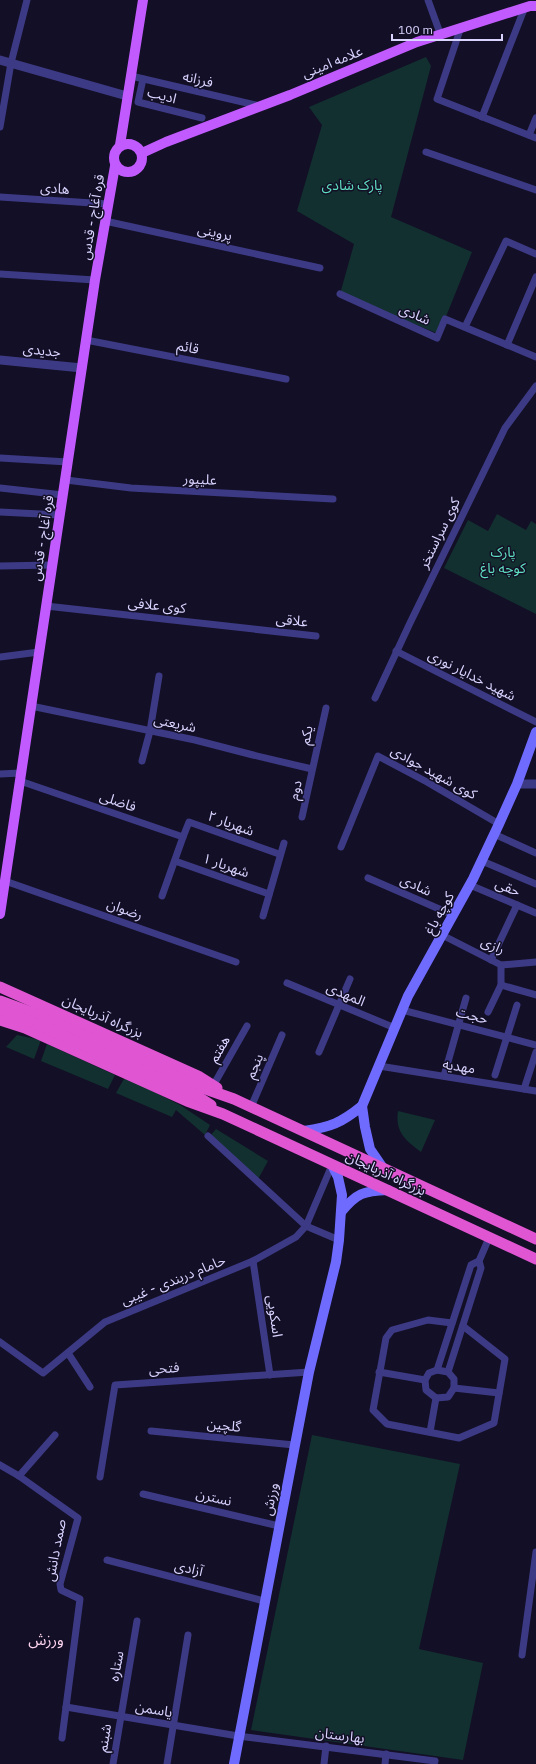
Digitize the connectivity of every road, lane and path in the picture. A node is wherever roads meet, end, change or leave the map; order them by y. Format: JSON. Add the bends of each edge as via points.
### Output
{"nodes":[{"id":1,"x":27,"y":0,"type":"edge"},
{"id":2,"x":143,"y":0,"type":"edge"},
{"id":3,"x":428,"y":0,"type":"edge"},
{"id":4,"x":536,"y":6,"type":"edge"},
{"id":5,"x":525,"y":7,"type":"junction"},
{"id":6,"x":461,"y":27,"type":"junction"},
{"id":7,"x":440,"y":34,"type":"junction"},
{"id":8,"x":0,"y":60,"type":"edge"},
{"id":9,"x":11,"y":63,"type":"junction"},
{"id":10,"x":130,"y":76,"type":"junction"},
{"id":11,"x":143,"y":79,"type":"junction"},
{"id":12,"x":127,"y":96,"type":"junction"},
{"id":13,"x":260,"y":106,"type":"junction"},
{"id":14,"x":482,"y":117,"type":"junction"},
{"id":15,"x":202,"y":118,"type":"dead end"},
{"id":16,"x":536,"y":118,"type":"edge"},
{"id":17,"x":0,"y":127,"type":"edge"},
{"id":18,"x":529,"y":135,"type":"junction"},
{"id":19,"x":536,"y":138,"type":"edge"},
{"id":20,"x":120,"y":145,"type":"junction"},
{"id":21,"x":426,"y":152,"type":"dead end"},
{"id":22,"x":142,"y":153,"type":"junction"},
{"id":23,"x":115,"y":166,"type":"junction"},
{"id":24,"x":536,"y":190,"type":"edge"},
{"id":25,"x":0,"y":197,"type":"edge"},
{"id":26,"x":108,"y":204,"type":"junction"},
{"id":27,"x":105,"y":221,"type":"junction"},
{"id":28,"x":536,"y":254,"type":"edge"},
{"id":29,"x":320,"y":268,"type":"dead end"},
{"id":30,"x":0,"y":274,"type":"edge"},
{"id":31,"x":536,"y":277,"type":"edge"},
{"id":32,"x":95,"y":280,"type":"junction"},
{"id":33,"x":340,"y":294,"type":"dead end"},
{"id":34,"x":465,"y":327,"type":"junction"},
{"id":35,"x":86,"y":340,"type":"junction"},
{"id":36,"x":507,"y":345,"type":"junction"},
{"id":37,"x":536,"y":358,"type":"edge"},
{"id":38,"x":0,"y":360,"type":"edge"},
{"id":39,"x":82,"y":368,"type":"junction"},
{"id":40,"x":286,"y":379,"type":"dead end"},
{"id":41,"x":536,"y":386,"type":"edge"},
{"id":42,"x":0,"y":458,"type":"edge"},
{"id":43,"x":68,"y":462,"type":"junction"},
{"id":44,"x":66,"y":480,"type":"junction"},
{"id":45,"x":0,"y":488,"type":"edge"},
{"id":46,"x":63,"y":495,"type":"junction"},
{"id":47,"x":333,"y":499,"type":"dead end"},
{"id":48,"x":0,"y":512,"type":"edge"},
{"id":49,"x":60,"y":515,"type":"junction"},
{"id":50,"x":52,"y":565,"type":"junction"},
{"id":51,"x":0,"y":566,"type":"edge"},
{"id":52,"x":46,"y":606,"type":"junction"},
{"id":53,"x":265,"y":630,"type":"joint"},
{"id":54,"x":316,"y":636,"type":"dead end"},
{"id":55,"x":396,"y":651,"type":"junction"},
{"id":56,"x":39,"y":652,"type":"junction"},
{"id":57,"x":0,"y":657,"type":"edge"},
{"id":58,"x":159,"y":676,"type":"dead end"},
{"id":59,"x":375,"y":698,"type":"dead end"},
{"id":60,"x":31,"y":706,"type":"junction"},
{"id":61,"x":326,"y":708,"type":"dead end"},
{"id":62,"x":536,"y":722,"type":"edge"},
{"id":63,"x":150,"y":730,"type":"junction"},
{"id":64,"x":536,"y":732,"type":"edge"},
{"id":65,"x":142,"y":761,"type":"dead end"},
{"id":66,"x":312,"y":769,"type":"junction"},
{"id":67,"x":0,"y":774,"type":"edge"},
{"id":68,"x":20,"y":777,"type":"junction"},
{"id":69,"x":518,"y":784,"type":"junction"},
{"id":70,"x":536,"y":784,"type":"edge"},
{"id":71,"x":302,"y":817,"type":"dead end"},
{"id":72,"x":499,"y":824,"type":"junction"},
{"id":73,"x":494,"y":834,"type":"junction"},
{"id":74,"x":184,"y":837,"type":"junction"},
{"id":75,"x":284,"y":843,"type":"dead end"},
{"id":76,"x":341,"y":846,"type":"dead end"},
{"id":77,"x":536,"y":852,"type":"edge"},
{"id":78,"x":280,"y":854,"type":"junction"},
{"id":79,"x":175,"y":861,"type":"junction"},
{"id":80,"x":482,"y":861,"type":"junction"},
{"id":81,"x":368,"y":878,"type":"dead end"},
{"id":82,"x":5,"y":881,"type":"junction"},
{"id":83,"x":536,"y":884,"type":"edge"},
{"id":84,"x":470,"y":885,"type":"junction"},
{"id":85,"x":269,"y":894,"type":"junction"},
{"id":86,"x":162,"y":896,"type":"dead end"},
{"id":87,"x":517,"y":905,"type":"junction"},
{"id":88,"x":536,"y":913,"type":"edge"},
{"id":89,"x":0,"y":914,"type":"edge"},
{"id":90,"x":453,"y":915,"type":"junction"},
{"id":91,"x":263,"y":916,"type":"dead end"},
{"id":92,"x":442,"y":935,"type":"junction"},
{"id":93,"x":491,"y":960,"type":"junction"},
{"id":94,"x":236,"y":962,"type":"dead end"},
{"id":95,"x":536,"y":962,"type":"edge"},
{"id":96,"x":501,"y":965,"type":"junction"},
{"id":97,"x":350,"y":979,"type":"dead end"},
{"id":98,"x":287,"y":983,"type":"dead end"},
{"id":99,"x":502,"y":985,"type":"junction"},
{"id":100,"x":0,"y":987,"type":"edge"},
{"id":101,"x":0,"y":991,"type":"edge"},
{"id":102,"x":536,"y":995,"type":"edge"},
{"id":103,"x":466,"y":998,"type":"dead end"},
{"id":104,"x":0,"y":1001,"type":"edge"},
{"id":105,"x":339,"y":1005,"type":"junction"},
{"id":106,"x":517,"y":1005,"type":"dead end"},
{"id":107,"x":0,"y":1009,"type":"edge"},
{"id":108,"x":402,"y":1010,"type":"junction"},
{"id":109,"x":488,"y":1012,"type":"dead end"},
{"id":110,"x":31,"y":1016,"type":"junction"},
{"id":111,"x":0,"y":1020,"type":"edge"},
{"id":112,"x":458,"y":1025,"type":"junction"},
{"id":113,"x":247,"y":1026,"type":"dead end"},
{"id":114,"x":395,"y":1028,"type":"junction"},
{"id":115,"x":282,"y":1035,"type":"dead end"},
{"id":116,"x":507,"y":1037,"type":"junction"},
{"id":117,"x":536,"y":1045,"type":"edge"},
{"id":118,"x":319,"y":1052,"type":"dead end"},
{"id":119,"x":536,"y":1052,"type":"edge"},
{"id":120,"x":379,"y":1066,"type":"junction"},
{"id":121,"x":495,"y":1075,"type":"dead end"},
{"id":122,"x":444,"y":1076,"type":"junction"},
{"id":123,"x":213,"y":1086,"type":"junction"},
{"id":124,"x":524,"y":1089,"type":"junction"},
{"id":125,"x":536,"y":1091,"type":"edge"},
{"id":126,"x":234,"y":1099,"type":"junction"},
{"id":127,"x":362,"y":1106,"type":"junction"},
{"id":128,"x":251,"y":1107,"type":"junction"},
{"id":129,"x":304,"y":1132,"type":"junction"},
{"id":130,"x":208,"y":1136,"type":"dead end"},
{"id":131,"x":332,"y":1165,"type":"junction"},
{"id":132,"x":383,"y":1168,"type":"junction"},
{"id":133,"x":388,"y":1190,"type":"junction"},
{"id":134,"x":341,"y":1212,"type":"junction"},
{"id":135,"x":306,"y":1226,"type":"junction"},
{"id":136,"x":488,"y":1238,"type":"junction"},
{"id":137,"x":536,"y":1239,"type":"edge"},
{"id":138,"x":339,"y":1240,"type":"junction"},
{"id":139,"x":536,"y":1259,"type":"edge"},
{"id":140,"x":254,"y":1261,"type":"junction"},
{"id":141,"x":479,"y":1261,"type":"junction"},
{"id":142,"x":452,"y":1323,"type":"junction"},
{"id":143,"x":463,"y":1326,"type":"junction"},
{"id":144,"x":0,"y":1342,"type":"edge"},
{"id":145,"x":68,"y":1353,"type":"junction"},
{"id":146,"x":437,"y":1370,"type":"junction"},
{"id":147,"x":308,"y":1372,"type":"junction"},
{"id":148,"x":379,"y":1372,"type":"junction"},
{"id":149,"x":448,"y":1372,"type":"junction"},
{"id":150,"x":270,"y":1375,"type":"junction"},
{"id":151,"x":425,"y":1380,"type":"junction"},
{"id":152,"x":90,"y":1386,"type":"dead end"},
{"id":153,"x":454,"y":1388,"type":"junction"},
{"id":154,"x":499,"y":1393,"type":"junction"},
{"id":155,"x":436,"y":1398,"type":"junction"},
{"id":156,"x":151,"y":1431,"type":"dead end"},
{"id":157,"x":430,"y":1432,"type":"junction"},
{"id":158,"x":55,"y":1435,"type":"dead end"},
{"id":159,"x":294,"y":1445,"type":"junction"},
{"id":160,"x":0,"y":1465,"type":"edge"},
{"id":161,"x":20,"y":1476,"type":"junction"},
{"id":162,"x":100,"y":1477,"type":"dead end"},
{"id":163,"x":143,"y":1494,"type":"dead end"},
{"id":164,"x":279,"y":1526,"type":"junction"},
{"id":165,"x":536,"y":1552,"type":"edge"},
{"id":166,"x":107,"y":1560,"type":"dead end"},
{"id":167,"x":535,"y":1567,"type":"edge"},
{"id":168,"x":264,"y":1601,"type":"junction"},
{"id":169,"x":137,"y":1621,"type":"dead end"},
{"id":170,"x":188,"y":1635,"type":"dead end"},
{"id":171,"x":522,"y":1655,"type":"dead end"},
{"id":172,"x":66,"y":1707,"type":"junction"},
{"id":173,"x":121,"y":1716,"type":"junction"},
{"id":174,"x":174,"y":1725,"type":"junction"},
{"id":175,"x":238,"y":1736,"type":"junction"},
{"id":176,"x":62,"y":1738,"type":"dead end"},
{"id":177,"x":326,"y":1746,"type":"junction"},
{"id":178,"x":386,"y":1754,"type":"junction"},
{"id":179,"x":113,"y":1764,"type":"edge"},
{"id":180,"x":167,"y":1764,"type":"edge"},
{"id":181,"x":234,"y":1764,"type":"edge"},
{"id":182,"x":324,"y":1764,"type":"edge"},
{"id":183,"x":385,"y":1764,"type":"edge"},
{"id":184,"x":434,"y":1764,"type":"edge"}],
"edges":[{"from":1,"to":9,"type":"street"},
{"from":2,"to":10,"type":"main road"},
{"from":3,"to":7,"type":"street"},
{"from":4,"to":5,"type":"main road","name":"علامه امینی"},
{"from":5,"to":6,"type":"main road","name":"علامه امینی"},
{"from":5,"to":14,"type":"street"},
{"from":6,"to":7,"type":"main road","name":"علامه امینی"},
{"from":6,"to":14,"type":"street","via":[[437,100]]},
{"from":7,"to":13,"type":"main road","name":"علامه امینی"},
{"from":8,"to":9,"type":"street"},
{"from":9,"to":12,"type":"street"},
{"from":9,"to":17,"type":"street"},
{"from":10,"to":11,"type":"street","name":"فرزانه"},
{"from":10,"to":12,"type":"main road"},
{"from":11,"to":13,"type":"street","name":"فرزانه"},
{"from":11,"to":15,"type":"street","name":"ادیب","via":[[138,102]]},
{"from":12,"to":20,"type":"main road"},
{"from":13,"to":22,"type":"main road","name":"علامه امینی"},
{"from":14,"to":18,"type":"street"},
{"from":16,"to":18,"type":"street"},
{"from":18,"to":19,"type":"street"},
{"from":20,"to":22,"type":"main road","via":[[128,143],[137,146]]},
{"from":20,"to":23,"type":"main road","via":[[114,151]]},
{"from":21,"to":24,"type":"street"},
{"from":22,"to":23,"type":"main road","via":[[142,162],[137,170],[121,172]]},
{"from":23,"to":26,"type":"main road","name":"قره آغاج - قدس"},
{"from":25,"to":26,"type":"street","name":"هادی"},
{"from":26,"to":27,"type":"main road","name":"قره آغاج - قدس"},
{"from":27,"to":29,"type":"street","name":"پروینی"},
{"from":27,"to":32,"type":"main road","name":"قره آغاج - قدس"},
{"from":28,"to":34,"type":"street","via":[[506,241]]},
{"from":30,"to":32,"type":"street"},
{"from":31,"to":36,"type":"street"},
{"from":32,"to":35,"type":"main road","name":"قره آغاج - قدس"},
{"from":33,"to":34,"type":"street","name":"شادی","via":[[437,338],[445,319]]},
{"from":34,"to":36,"type":"street","name":"شادی"},
{"from":35,"to":39,"type":"main road","name":"قره آغاج - قدس"},
{"from":35,"to":40,"type":"street","name":"قائم"},
{"from":36,"to":37,"type":"street","name":"شادی"},
{"from":38,"to":39,"type":"street","name":"جدیدی"},
{"from":39,"to":43,"type":"main road","name":"قره آغاج - قدس"},
{"from":41,"to":55,"type":"street","name":"کوی سراستخر","via":[[505,428]]},
{"from":42,"to":43,"type":"street"},
{"from":43,"to":44,"type":"main road","name":"قره آغاج - قدس"},
{"from":44,"to":46,"type":"main road","name":"قره آغاج - قدس"},
{"from":44,"to":47,"type":"street","name":"علیپور","via":[[131,488]]},
{"from":45,"to":46,"type":"street"},
{"from":46,"to":49,"type":"main road","name":"قره آغاج - قدس"},
{"from":48,"to":49,"type":"street"},
{"from":49,"to":50,"type":"main road","name":"قره آغاج - قدس"},
{"from":50,"to":51,"type":"street"},
{"from":50,"to":52,"type":"main road","name":"قره آغاج - قدس"},
{"from":52,"to":53,"type":"street","name":"کوی علافی"},
{"from":52,"to":56,"type":"main road","name":"قره آغاج - قدس"},
{"from":53,"to":54,"type":"street","name":"علاقی"},
{"from":55,"to":59,"type":"street","name":"کوی سراستخر"},
{"from":55,"to":62,"type":"street","name":"شهید خدایار نوری"},
{"from":56,"to":57,"type":"street"},
{"from":56,"to":60,"type":"main road","name":"قره آغاج - قدس"},
{"from":58,"to":63,"type":"street"},
{"from":60,"to":63,"type":"street","name":"شریعتی"},
{"from":60,"to":68,"type":"main road","name":"قره آغاج - قدس"},
{"from":61,"to":66,"type":"street","name":"یکم"},
{"from":63,"to":65,"type":"street"},
{"from":63,"to":66,"type":"street","name":"شریعتی"},
{"from":64,"to":69,"type":"main road","name":"کوچه باغ"},
{"from":66,"to":71,"type":"street","name":"دوم"},
{"from":67,"to":68,"type":"street"},
{"from":68,"to":74,"type":"street","name":"فاضلی"},
{"from":68,"to":82,"type":"main road","name":"قره آغاج - قدس"},
{"from":69,"to":70,"type":"street"},
{"from":69,"to":72,"type":"main road","name":"کوچه باغ"},
{"from":72,"to":73,"type":"main road","name":"کوچه باغ"},
{"from":72,"to":76,"type":"street","name":"کوی شهید جوادی","via":[[378,756]]},
{"from":73,"to":77,"type":"street"},
{"from":73,"to":80,"type":"main road","name":"کوچه باغ"},
{"from":74,"to":78,"type":"street","name":"شهریار ۲","via":[[189,822]]},
{"from":74,"to":79,"type":"street"},
{"from":75,"to":78,"type":"street"},
{"from":78,"to":85,"type":"street"},
{"from":79,"to":85,"type":"street","name":"شهریار ۱"},
{"from":79,"to":86,"type":"street"},
{"from":80,"to":83,"type":"street"},
{"from":80,"to":84,"type":"main road","name":"کوچه باغ"},
{"from":81,"to":90,"type":"street","name":"شادی"},
{"from":82,"to":89,"type":"main road","name":"قره آغاج - قدس"},
{"from":82,"to":94,"type":"street","name":"رضوان"},
{"from":84,"to":87,"type":"street","name":"حقی"},
{"from":84,"to":90,"type":"main road","name":"کوچه باغ"},
{"from":85,"to":91,"type":"street"},
{"from":87,"to":88,"type":"street","name":"حقی"},
{"from":87,"to":93,"type":"street"},
{"from":90,"to":92,"type":"main road","name":"کوچه باغ"},
{"from":92,"to":93,"type":"street","name":"رازی"},
{"from":92,"to":108,"type":"main road","name":"کوچه باغ"},
{"from":93,"to":96,"type":"street","name":"رازی"},
{"from":95,"to":96,"type":"street","name":"رازی"},
{"from":96,"to":99,"type":"street"},
{"from":97,"to":105,"type":"street"},
{"from":98,"to":105,"type":"street","name":"المهدی"},
{"from":99,"to":102,"type":"street"},
{"from":99,"to":109,"type":"street"},
{"from":100,"to":110,"type":"highway","name":"بزرگراه آذربایجان"},
{"from":101,"to":104,"type":"highway"},
{"from":103,"to":112,"type":"street"},
{"from":104,"to":110,"type":"highway","name":"بزرگراه آذربایجان","bridge":true},
{"from":105,"to":114,"type":"street","name":"المهدی"},
{"from":105,"to":118,"type":"street"},
{"from":106,"to":116,"type":"street"},
{"from":107,"to":110,"type":"highway","name":"بزرگراه آذربایجان","bridge":true},
{"from":108,"to":112,"type":"street","name":"حجت"},
{"from":108,"to":114,"type":"main road","name":"کوچه باغ"},
{"from":110,"to":111,"type":"highway","name":"بزرگراه آذربایجان"},
{"from":110,"to":123,"type":"highway","name":"بزرگراه آذربایجان","via":[[198,1076]]},
{"from":110,"to":126,"type":"highway","name":"بزرگراه آذربایجان"},
{"from":110,"to":131,"type":"highway","name":"بزرگراه آذربایجان","via":[[194,1094],[223,1114]]},
{"from":112,"to":116,"type":"street","name":"حجت"},
{"from":112,"to":122,"type":"street"},
{"from":113,"to":123,"type":"street","name":"هفتم"},
{"from":114,"to":120,"type":"main road","name":"کوچه باغ"},
{"from":115,"to":128,"type":"street","name":"پنجم"},
{"from":116,"to":117,"type":"street","name":"حجت"},
{"from":116,"to":121,"type":"street"},
{"from":119,"to":124,"type":"street"},
{"from":120,"to":122,"type":"street","name":"مهدیه"},
{"from":120,"to":127,"type":"main road","name":"کوچه باغ"},
{"from":122,"to":124,"type":"street","name":"مهدیه"},
{"from":123,"to":126,"type":"highway","name":"بزرگراه آذربایجان"},
{"from":124,"to":125,"type":"street","name":"مهدیه"},
{"from":126,"to":128,"type":"highway","name":"بزرگراه آذربایجان"},
{"from":127,"to":129,"type":"main road","via":[[346,1119],[328,1128]]},
{"from":127,"to":132,"type":"main road","via":[[370,1149]]},
{"from":128,"to":129,"type":"highway","name":"بزرگراه آذربایجان"},
{"from":129,"to":132,"type":"highway","name":"بزرگراه آذربایجان"},
{"from":130,"to":135,"type":"street"},
{"from":131,"to":133,"type":"highway","name":"بزرگراه آذربایجان"},
{"from":131,"to":134,"type":"main road","name":"ورزش","via":[[342,1195]]},
{"from":131,"to":135,"type":"street","name":"حامام دربندی - غیبی"},
{"from":132,"to":137,"type":"highway","name":"بزرگراه آذربایجان"},
{"from":133,"to":134,"type":"main road","via":[[358,1195]]},
{"from":133,"to":136,"type":"highway","name":"بزرگراه آذربایجان"},
{"from":134,"to":138,"type":"main road","name":"ورزش"},
{"from":135,"to":138,"type":"street"},
{"from":135,"to":140,"type":"street","name":"حامام دربندی - غیبی","via":[[296,1237]]},
{"from":136,"to":139,"type":"highway","name":"بزرگراه آذربایجان"},
{"from":136,"to":141,"type":"street"},
{"from":138,"to":147,"type":"main road","name":"ورزش","via":[[336,1262]]},
{"from":140,"to":145,"type":"street","name":"حامام دربندی - غیبی","via":[[105,1322]]},
{"from":140,"to":150,"type":"street","name":"اسکویی"},
{"from":141,"to":142,"type":"street","via":[[471,1265]]},
{"from":141,"to":143,"type":"street","via":[[481,1268]]},
{"from":142,"to":146,"type":"street"},
{"from":142,"to":148,"type":"street","via":[[428,1320],[392,1330],[386,1338]]},
{"from":143,"to":149,"type":"street"},
{"from":143,"to":154,"type":"street","via":[[505,1359]]},
{"from":144,"to":145,"type":"street","name":"حامام دربندی - غیبی","via":[[43,1373]]},
{"from":145,"to":152,"type":"street"},
{"from":146,"to":149,"type":"street"},
{"from":146,"to":151,"type":"street","via":[[429,1373]]},
{"from":147,"to":150,"type":"street","name":"فتحی"},
{"from":147,"to":159,"type":"main road","name":"ورزش"},
{"from":148,"to":151,"type":"street"},
{"from":148,"to":157,"type":"street","via":[[373,1410],[387,1424]]},
{"from":149,"to":153,"type":"street","via":[[454,1379]]},
{"from":150,"to":162,"type":"street","name":"فتحی","via":[[115,1384]]},
{"from":151,"to":155,"type":"street","via":[[426,1390]]},
{"from":153,"to":154,"type":"street"},
{"from":153,"to":155,"type":"street","via":[[448,1397]]},
{"from":154,"to":157,"type":"street","via":[[494,1424],[459,1438]]},
{"from":155,"to":157,"type":"street"},
{"from":156,"to":159,"type":"street","name":"گلچین"},
{"from":158,"to":161,"type":"street"},
{"from":159,"to":164,"type":"main road","name":"ورزش"},
{"from":160,"to":161,"type":"street","name":"صمد دانش"},
{"from":161,"to":172,"type":"street","name":"صمد دانش","via":[[78,1518],[60,1584],[61,1590],[80,1599]]},
{"from":163,"to":164,"type":"street","name":"نسترن"},
{"from":164,"to":168,"type":"main road","name":"ورزش"},
{"from":165,"to":167,"type":"street"},
{"from":166,"to":168,"type":"street","name":"آزادی"},
{"from":167,"to":171,"type":"street"},
{"from":168,"to":175,"type":"main road","name":"ورزش"},
{"from":169,"to":173,"type":"street","name":"ستاره"},
{"from":170,"to":174,"type":"street"},
{"from":172,"to":173,"type":"street","name":"یاسمن"},
{"from":172,"to":176,"type":"street","name":"صمد دانش"},
{"from":173,"to":174,"type":"street","name":"یاسمن"},
{"from":173,"to":179,"type":"street","name":"شبنم"},
{"from":174,"to":175,"type":"street","name":"یاسمن"},
{"from":174,"to":180,"type":"street"},
{"from":175,"to":177,"type":"street","name":"بهارستان"},
{"from":175,"to":181,"type":"main road","name":"ورزش"},
{"from":177,"to":178,"type":"street","name":"بهارستان"},
{"from":177,"to":182,"type":"street"},
{"from":178,"to":183,"type":"street"},
{"from":178,"to":184,"type":"street","name":"بهارستان","via":[[435,1761]]}]}
